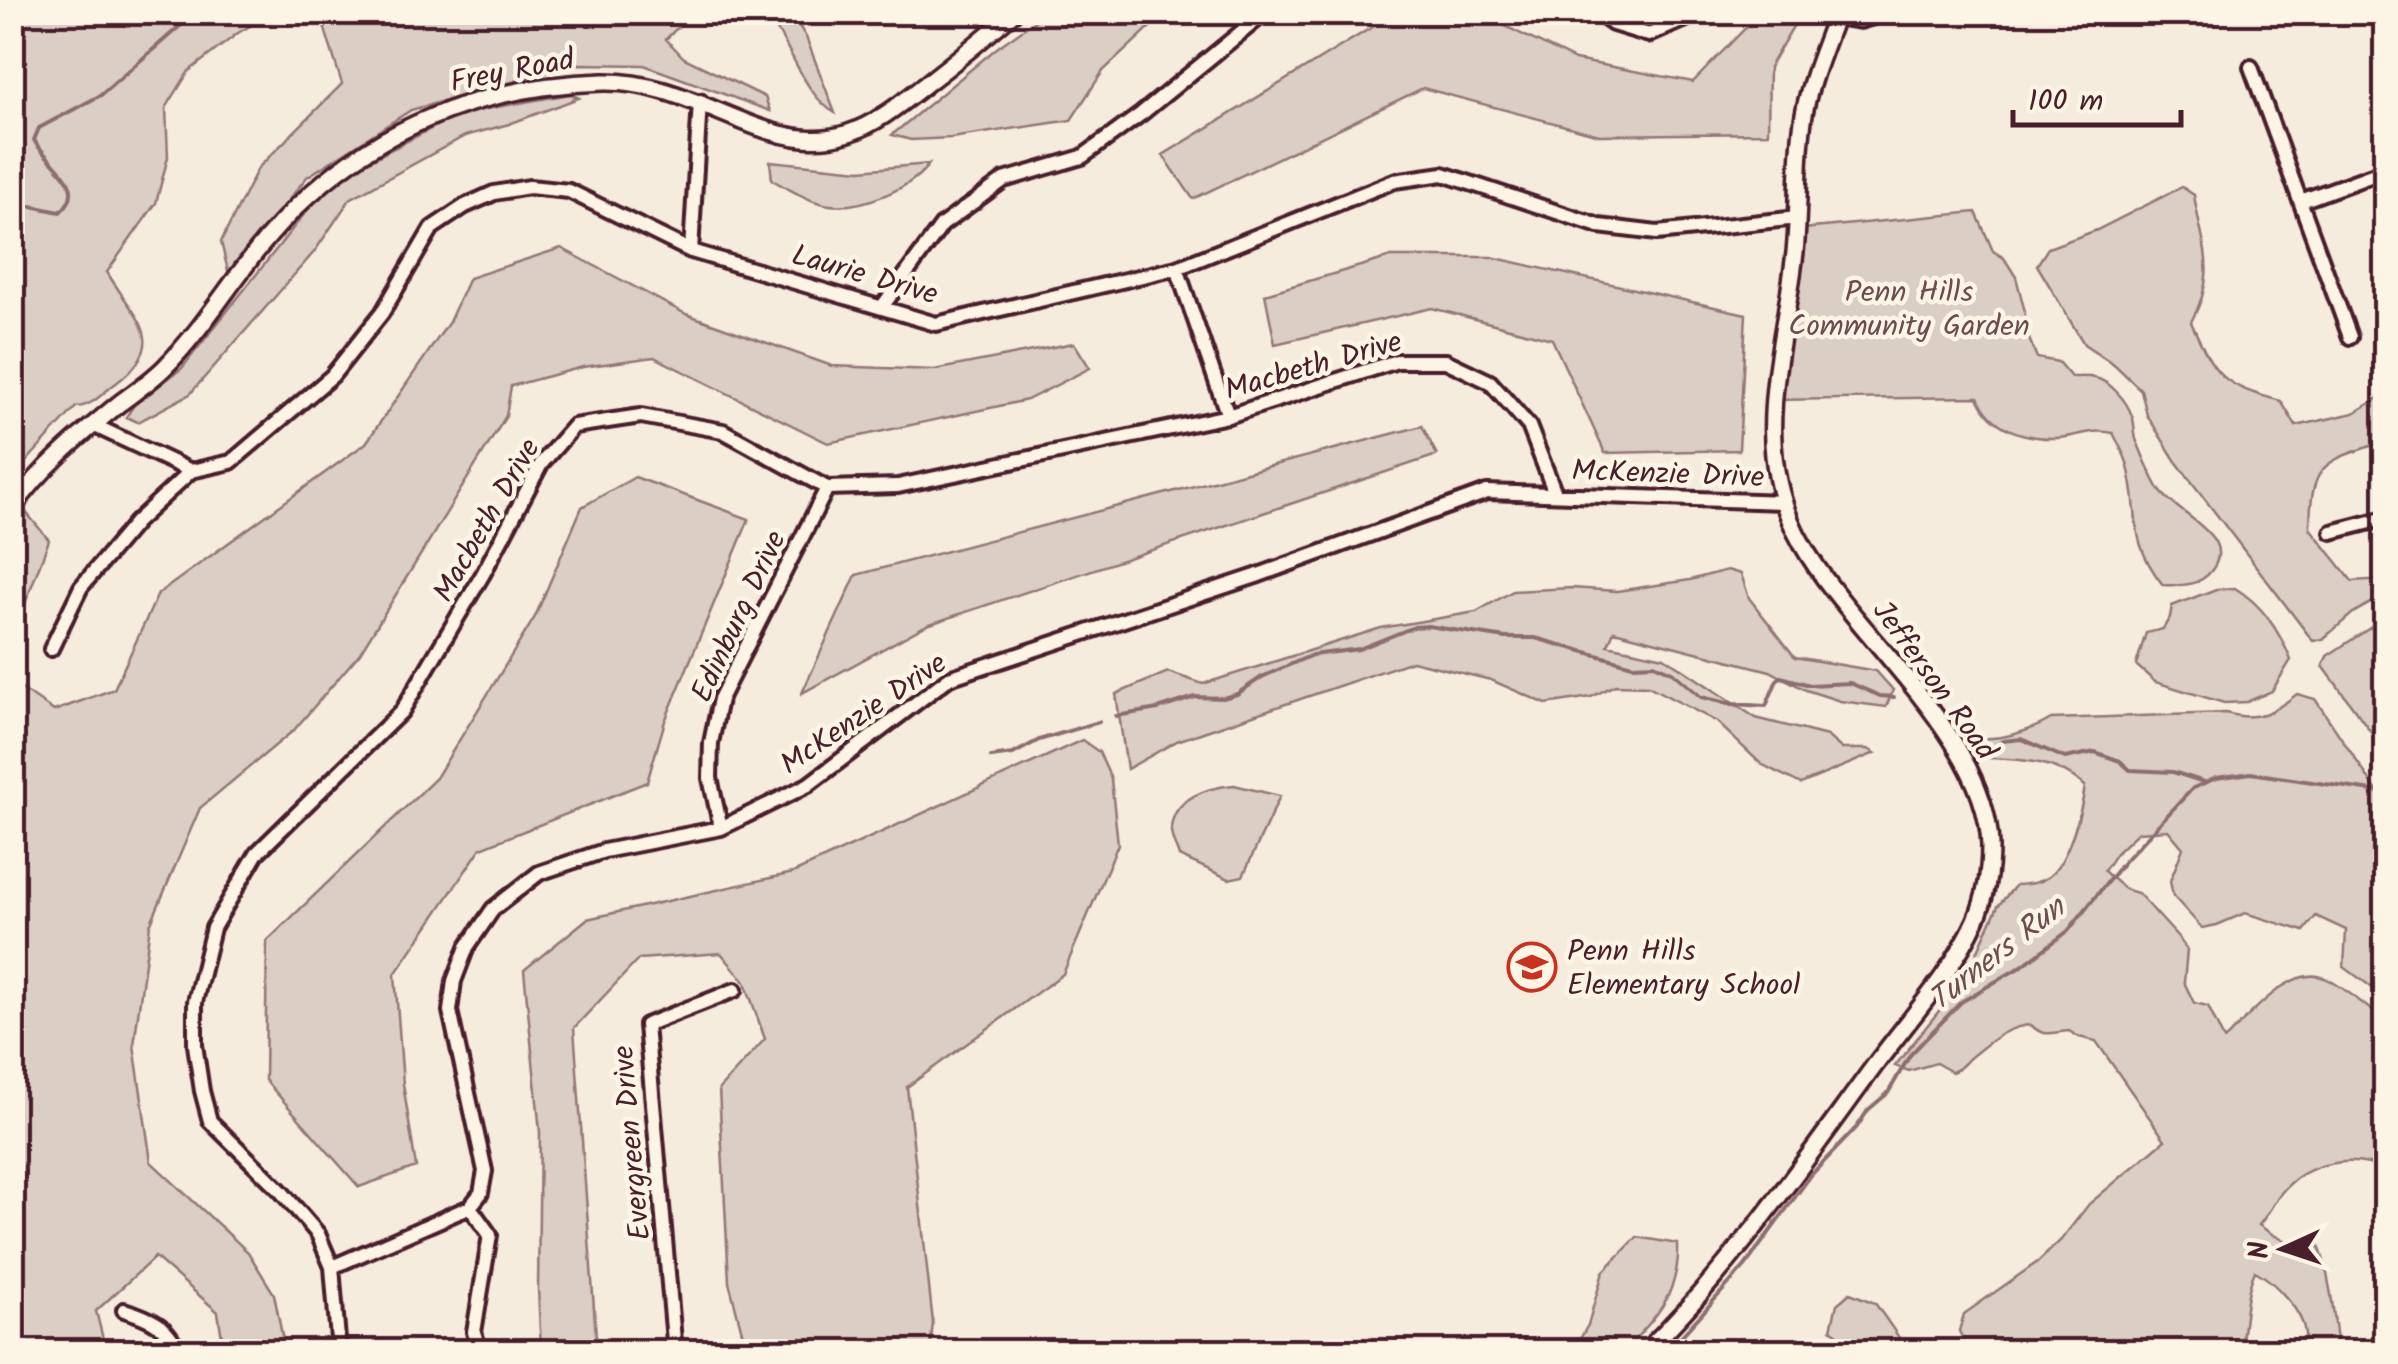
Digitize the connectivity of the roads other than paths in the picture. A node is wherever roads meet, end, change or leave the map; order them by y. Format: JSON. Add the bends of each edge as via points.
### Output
{"nodes":[{"id":1,"x":1014,"y":12,"type":"edge"},
{"id":2,"x":1266,"y":12,"type":"edge"},
{"id":3,"x":1596,"y":12,"type":"edge"},
{"id":4,"x":1691,"y":12,"type":"edge"},
{"id":5,"x":1890,"y":12,"type":"edge"},
{"id":6,"x":1836,"y":15,"type":"edge"},
{"id":7,"x":2251,"y":67,"type":"dead end"},
{"id":8,"x":700,"y":101,"type":"junction"},
{"id":9,"x":2386,"y":170,"type":"edge"},
{"id":10,"x":2301,"y":201,"type":"junction"},
{"id":11,"x":1798,"y":218,"type":"junction"},
{"id":12,"x":692,"y":251,"type":"junction"},
{"id":13,"x":1176,"y":268,"type":"junction"},
{"id":14,"x":882,"y":307,"type":"junction"},
{"id":15,"x":2350,"y":337,"type":"dead end"},
{"id":16,"x":1228,"y":416,"type":"junction"},
{"id":17,"x":93,"y":425,"type":"junction"},
{"id":18,"x":191,"y":471,"type":"junction"},
{"id":19,"x":827,"y":488,"type":"junction"},
{"id":20,"x":1555,"y":493,"type":"junction"},
{"id":21,"x":1784,"y":502,"type":"junction"},
{"id":22,"x":12,"y":508,"type":"edge"},
{"id":23,"x":2386,"y":518,"type":"edge"},
{"id":24,"x":2332,"y":532,"type":"dead end"},
{"id":25,"x":51,"y":650,"type":"dead end"},
{"id":26,"x":721,"y":828,"type":"junction"},
{"id":27,"x":735,"y":990,"type":"dead end"},
{"id":28,"x":470,"y":1207,"type":"junction"},
{"id":29,"x":332,"y":1268,"type":"junction"},
{"id":30,"x":124,"y":1310,"type":"dead end"},
{"id":31,"x":177,"y":1352,"type":"edge"},
{"id":32,"x":340,"y":1352,"type":"edge"},
{"id":33,"x":480,"y":1352,"type":"edge"},
{"id":34,"x":675,"y":1352,"type":"edge"},
{"id":35,"x":1646,"y":1352,"type":"edge"}],
"edges":[{"from":1,"to":8,"type":"street","name":"Frey Road","via":[[881,120],[850,134],[795,137]]},
{"from":2,"to":14,"type":"street","via":[[1082,157],[1004,180],[942,225]]},
{"from":3,"to":4,"type":"street","via":[[1650,35]]},
{"from":5,"to":6,"type":"street","via":[[1860,21]]},
{"from":6,"to":11,"type":"street","name":"Jefferson Road","via":[[1804,113]]},
{"from":7,"to":10,"type":"street"},
{"from":8,"to":12,"type":"street"},
{"from":8,"to":17,"type":"street","name":"Frey Road","via":[[624,84],[564,84],[459,105],[388,135],[320,182],[166,368]]},
{"from":9,"to":10,"type":"street"},
{"from":10,"to":15,"type":"street"},
{"from":11,"to":13,"type":"street","name":"Laurie Drive","via":[[1657,233],[1600,226],[1443,174],[1394,181]]},
{"from":11,"to":21,"type":"street","name":"Jefferson Road","via":[[1771,406]]},
{"from":12,"to":14,"type":"street","name":"Laurie Drive"},
{"from":12,"to":18,"type":"street","name":"Laurie Drive","via":[[569,191],[529,187],[480,200],[432,228],[382,313],[332,376],[231,462]]},
{"from":13,"to":14,"type":"street","name":"Laurie Drive","via":[[936,324]]},
{"from":13,"to":16,"type":"street"},
{"from":16,"to":19,"type":"street","name":"Macbeth Drive","via":[[898,486]]},
{"from":16,"to":20,"type":"street","name":"Macbeth Drive","via":[[1397,362],[1446,360],[1490,382],[1529,426]]},
{"from":17,"to":18,"type":"street"},
{"from":17,"to":22,"type":"street","name":"Frey Road"},
{"from":18,"to":25,"type":"street","via":[[81,587]]},
{"from":19,"to":26,"type":"street","name":"Edinburg Drive","via":[[720,700],[710,778]]},
{"from":19,"to":29,"type":"street","name":"Macbeth Drive","via":[[722,431],[641,416],[574,426],[541,464],[402,711],[258,853],[214,928],[195,1002],[202,1092],[210,1121],[318,1234]]},
{"from":20,"to":21,"type":"street","name":"McKenzie Drive"},
{"from":20,"to":26,"type":"street","name":"McKenzie Drive","via":[[1487,492],[949,678],[808,785]]},
{"from":21,"to":35,"type":"street","name":"Jefferson Road","via":[[1812,560],[1932,714],[1976,783],[1989,827],[1986,891],[1959,951],[1692,1306]]},
{"from":23,"to":24,"type":"street"},
{"from":26,"to":28,"type":"street","name":"McKenzie Drive","via":[[604,850],[539,874],[493,909],[467,947],[450,1011],[485,1171]]},
{"from":27,"to":34,"type":"street","name":"Evergreen Drive","via":[[646,1025]]},
{"from":28,"to":29,"type":"street"},
{"from":28,"to":33,"type":"street","via":[[490,1235],[474,1332]]},
{"from":29,"to":32,"type":"street","name":"Macbeth Drive"},
{"from":30,"to":31,"type":"street","via":[[154,1319]]}]}
